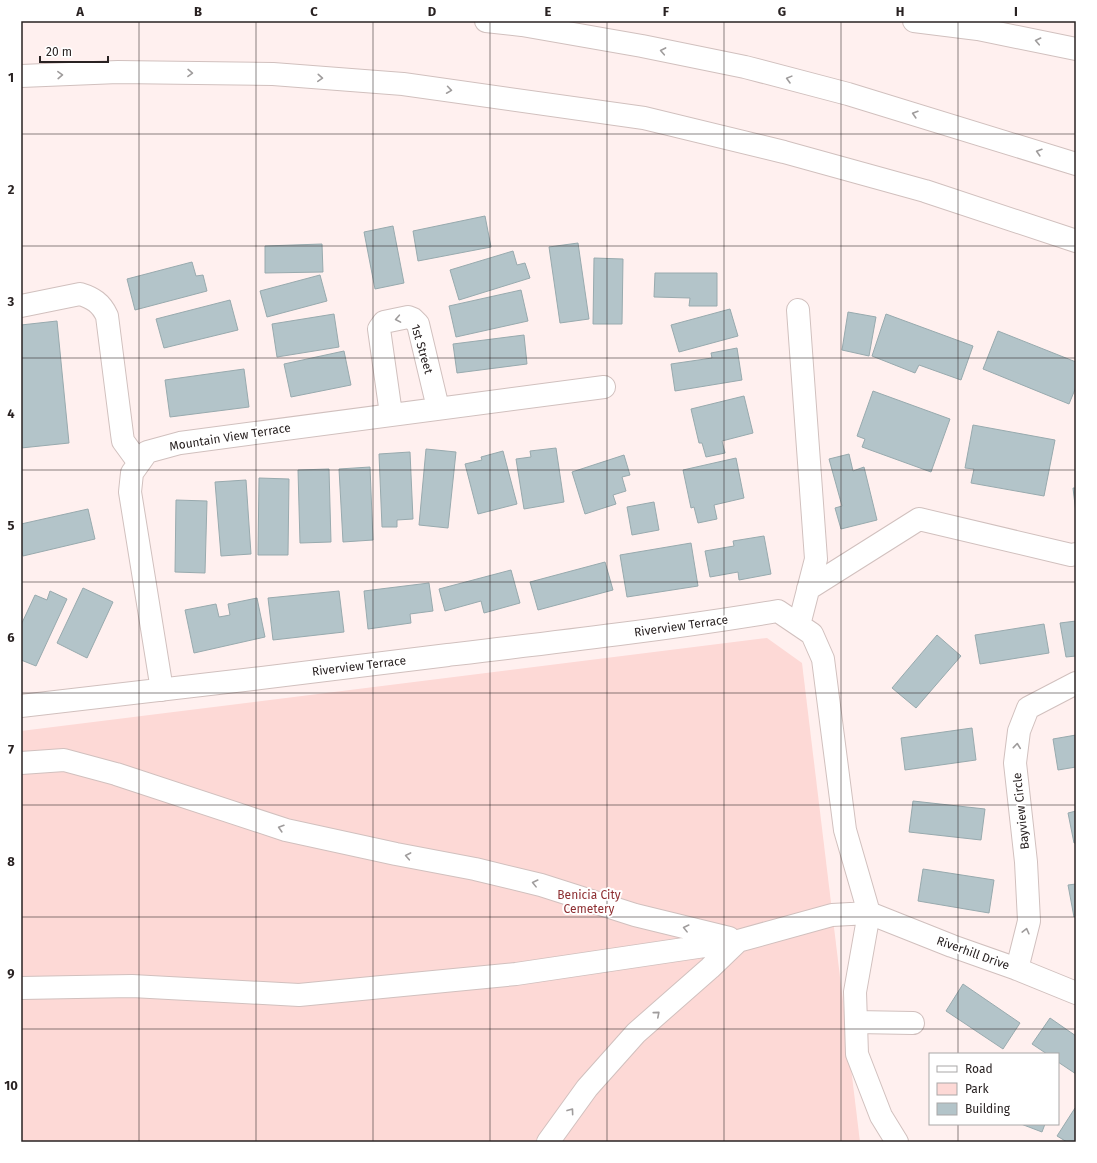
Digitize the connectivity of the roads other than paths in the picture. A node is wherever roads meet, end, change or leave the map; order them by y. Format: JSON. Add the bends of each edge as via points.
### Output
{"nodes":[{"id":1,"x":486,"y":21,"type":"edge"},
{"id":2,"x":914,"y":21,"type":"edge"},
{"id":3,"x":1076,"y":49,"type":"edge"},
{"id":4,"x":21,"y":76,"type":"edge"},
{"id":5,"x":1076,"y":164,"type":"edge"},
{"id":6,"x":1076,"y":241,"type":"edge"},
{"id":7,"x":21,"y":306,"type":"edge"},
{"id":8,"x":798,"y":310,"type":"dead end"},
{"id":9,"x":604,"y":388,"type":"dead end"},
{"id":10,"x":438,"y":408,"type":"junction"},
{"id":11,"x":391,"y":414,"type":"junction"},
{"id":12,"x":140,"y":463,"type":"junction"},
{"id":13,"x":1076,"y":554,"type":"edge"},
{"id":14,"x":808,"y":589,"type":"junction"},
{"id":15,"x":799,"y":625,"type":"junction"},
{"id":16,"x":1076,"y":683,"type":"edge"},
{"id":17,"x":162,"y":690,"type":"junction"},
{"id":18,"x":21,"y":706,"type":"edge"},
{"id":19,"x":21,"y":763,"type":"edge"},
{"id":20,"x":869,"y":913,"type":"junction"},
{"id":21,"x":738,"y":941,"type":"junction"},
{"id":22,"x":1017,"y":969,"type":"junction"},
{"id":23,"x":21,"y":988,"type":"edge"},
{"id":24,"x":1076,"y":993,"type":"edge"},
{"id":25,"x":856,"y":1022,"type":"junction"},
{"id":26,"x":913,"y":1023,"type":"dead end"},
{"id":27,"x":548,"y":1142,"type":"edge"},
{"id":28,"x":897,"y":1142,"type":"edge"}],
"edges":[{"from":5,"to":1,"type":"main road","one_way":true,"via":[[848,94],[745,67],[642,46]]},
{"from":3,"to":2,"type":"main road","one_way":true,"via":[[978,29]]},
{"from":4,"to":6,"type":"main road","one_way":true,"via":[[118,72],[280,75],[403,84],[644,118],[784,152],[925,191]]},
{"from":7,"to":12,"type":"main road","via":[[80,294],[100,303],[107,316],[123,441]]},
{"from":8,"to":14,"type":"main road","via":[[816,559]]},
{"from":9,"to":10,"type":"main road","name":"Mountain View Terrace"},
{"from":10,"to":11,"type":"main road","name":"Mountain View Terrace"},
{"from":10,"to":11,"type":"main road","name":"1st Street","one_way":true,"via":[[418,324],[413,318],[408,317],[384,322],[380,329]]},
{"from":11,"to":12,"type":"main road","name":"Mountain View Terrace","via":[[180,443],[147,452]]},
{"from":12,"to":17,"type":"main road","name":"Mountain View Terrace","via":[[132,473],[130,492]]},
{"from":13,"to":14,"type":"main road","via":[[1071,555],[919,519]]},
{"from":14,"to":15,"type":"main road"},
{"from":15,"to":17,"type":"main road","name":"Riverview Terrace","via":[[778,611],[575,640]]},
{"from":15,"to":20,"type":"main road","name":"Riverview Terrace","via":[[812,634],[823,659],[845,830]]},
{"from":22,"to":16,"type":"main road","name":"Bayview Circle","one_way":true,"via":[[1029,921],[1016,763],[1019,731],[1028,708]]},
{"from":17,"to":18,"type":"main road","name":"Riverview Terrace"},
{"from":21,"to":19,"type":"main road","one_way":true,"via":[[635,915],[541,885],[286,830],[116,774],[64,760]]},
{"from":20,"to":21,"type":"main road","via":[[832,915]]},
{"from":20,"to":22,"type":"main road","name":"Riverhill Drive"},
{"from":20,"to":25,"type":"main road","name":"Riverview Terrace","via":[[855,992]]},
{"from":21,"to":23,"type":"main road","via":[[516,974],[299,995],[132,986]]},
{"from":27,"to":21,"type":"main road","one_way":true,"via":[[588,1088],[636,1033]]},
{"from":22,"to":24,"type":"main road","name":"Riverhill Drive"},
{"from":25,"to":26,"type":"main road"},
{"from":25,"to":28,"type":"main road","name":"Riverview Terrace","via":[[857,1054],[881,1116]]}]}
